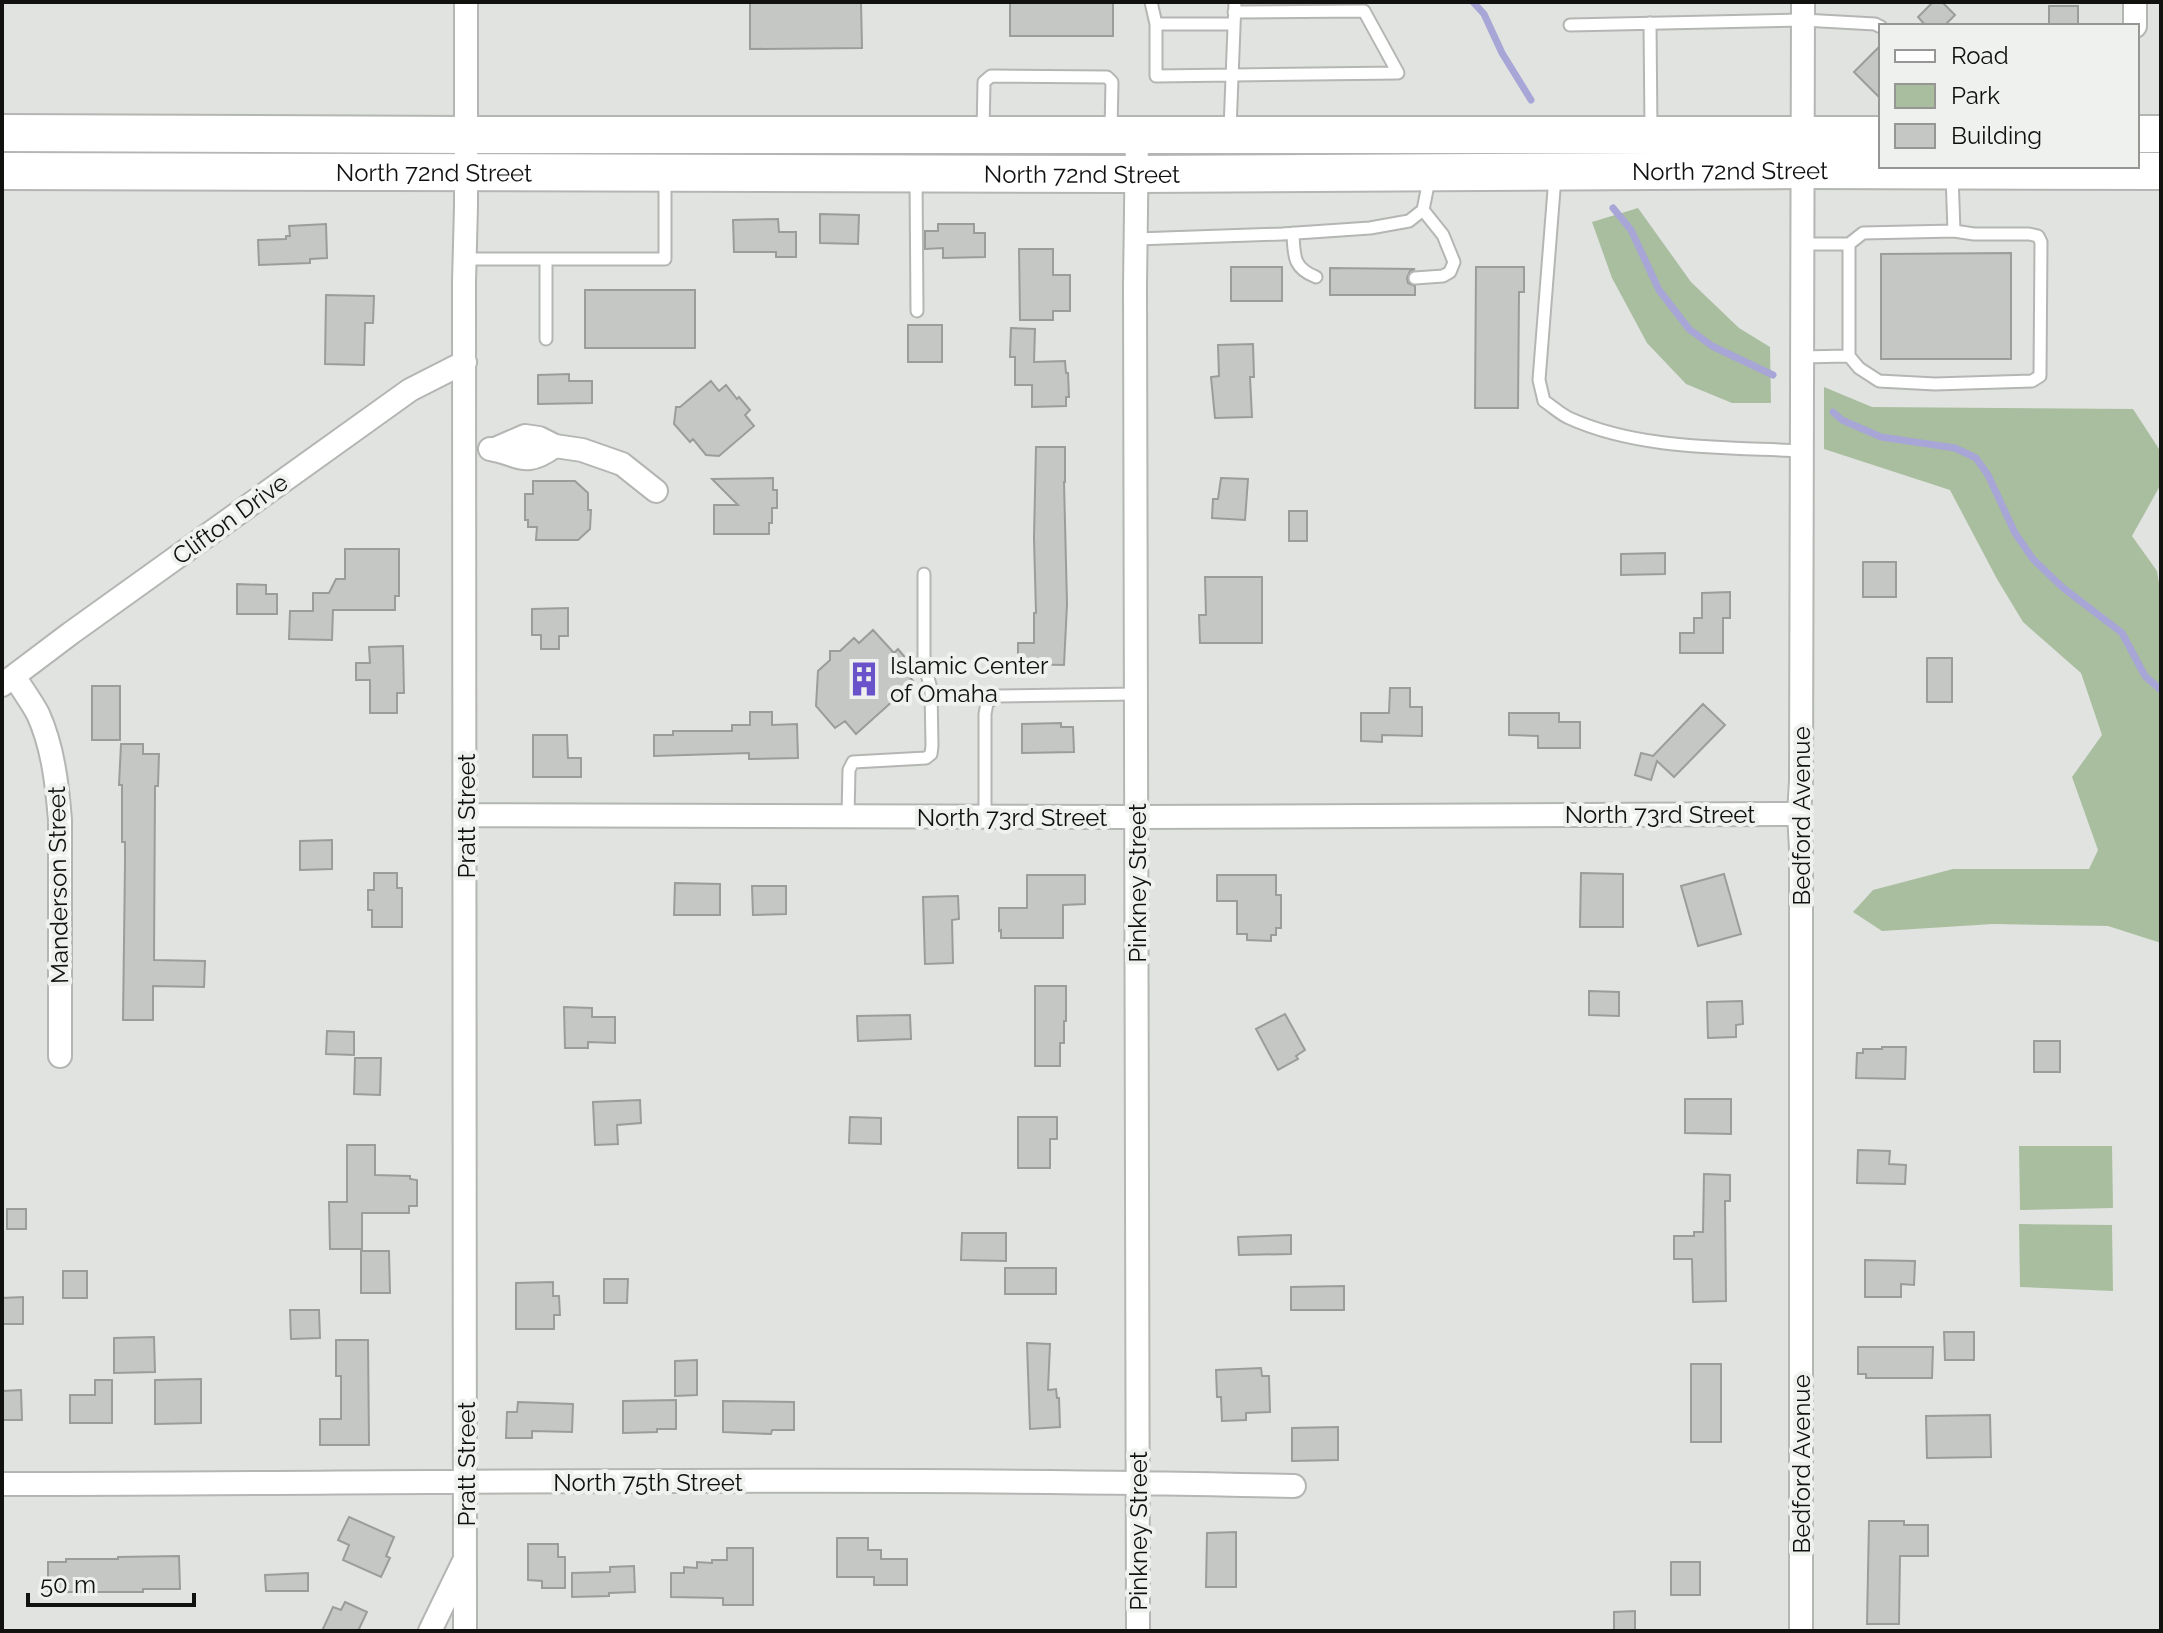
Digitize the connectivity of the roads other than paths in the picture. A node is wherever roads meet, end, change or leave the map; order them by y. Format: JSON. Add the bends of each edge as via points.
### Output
{"nodes":[{"id":1,"x":466,"y":2,"type":"edge"},
{"id":2,"x":1151,"y":2,"type":"edge"},
{"id":3,"x":2135,"y":2,"type":"edge"},
{"id":4,"x":1803,"y":11,"type":"edge"},
{"id":5,"x":1234,"y":13,"type":"edge"},
{"id":6,"x":1650,"y":23,"type":"junction"},
{"id":7,"x":1156,"y":24,"type":"junction"},
{"id":8,"x":2135,"y":24,"type":"edge"},
{"id":9,"x":1570,"y":25,"type":"dead end"},
{"id":10,"x":1879,"y":26,"type":"edge"},
{"id":11,"x":1232,"y":75,"type":"junction"},
{"id":12,"x":2,"y":133,"type":"edge"},
{"id":13,"x":2139,"y":134,"type":"edge"},
{"id":14,"x":2161,"y":134,"type":"edge"},
{"id":15,"x":466,"y":135,"type":"junction"},
{"id":16,"x":983,"y":135,"type":"junction"},
{"id":17,"x":1124,"y":135,"type":"junction"},
{"id":18,"x":1230,"y":135,"type":"junction"},
{"id":19,"x":1651,"y":135,"type":"junction"},
{"id":20,"x":1879,"y":135,"type":"edge"},
{"id":21,"x":1802,"y":152,"type":"junction"},
{"id":22,"x":1879,"y":161,"type":"edge"},
{"id":23,"x":1935,"y":168,"type":"edge"},
{"id":24,"x":1952,"y":170,"type":"junction"},
{"id":25,"x":2,"y":171,"type":"edge"},
{"id":26,"x":1555,"y":171,"type":"junction"},
{"id":27,"x":2161,"y":171,"type":"edge"},
{"id":28,"x":466,"y":172,"type":"junction"},
{"id":29,"x":665,"y":172,"type":"junction"},
{"id":30,"x":1431,"y":172,"type":"junction"},
{"id":31,"x":916,"y":173,"type":"junction"},
{"id":32,"x":1136,"y":174,"type":"junction"},
{"id":33,"x":1423,"y":210,"type":"junction"},
{"id":34,"x":1954,"y":231,"type":"junction"},
{"id":35,"x":1293,"y":233,"type":"junction"},
{"id":36,"x":1136,"y":239,"type":"junction"},
{"id":37,"x":1802,"y":244,"type":"junction"},
{"id":38,"x":1849,"y":244,"type":"junction"},
{"id":39,"x":464,"y":259,"type":"junction"},
{"id":40,"x":546,"y":259,"type":"junction"},
{"id":41,"x":1316,"y":277,"type":"dead end"},
{"id":42,"x":1415,"y":278,"type":"dead end"},
{"id":43,"x":917,"y":311,"type":"dead end"},
{"id":44,"x":546,"y":339,"type":"dead end"},
{"id":45,"x":1849,"y":356,"type":"junction"},
{"id":46,"x":1801,"y":357,"type":"junction"},
{"id":47,"x":465,"y":362,"type":"junction"},
{"id":48,"x":465,"y":446,"type":"junction"},
{"id":49,"x":1801,"y":451,"type":"junction"},
{"id":50,"x":656,"y":491,"type":"dead end"},
{"id":51,"x":924,"y":574,"type":"dead end"},
{"id":52,"x":8,"y":681,"type":"edge"},
{"id":53,"x":1136,"y":694,"type":"junction"},
{"id":54,"x":1799,"y":814,"type":"junction"},
{"id":55,"x":466,"y":815,"type":"junction"},
{"id":56,"x":848,"y":816,"type":"junction"},
{"id":57,"x":985,"y":817,"type":"junction"},
{"id":58,"x":1137,"y":817,"type":"junction"},
{"id":59,"x":60,"y":1056,"type":"dead end"},
{"id":60,"x":466,"y":1483,"type":"junction"},
{"id":61,"x":1138,"y":1483,"type":"junction"},
{"id":62,"x":2,"y":1484,"type":"edge"},
{"id":63,"x":1294,"y":1486,"type":"dead end"},
{"id":64,"x":466,"y":1558,"type":"junction"},
{"id":65,"x":430,"y":1631,"type":"edge"},
{"id":66,"x":465,"y":1631,"type":"edge"},
{"id":67,"x":1138,"y":1631,"type":"edge"},
{"id":68,"x":1801,"y":1631,"type":"edge"}],
"edges":[{"from":1,"to":15,"type":"street","name":"Pratt Street"},
{"from":2,"to":7,"type":"lane"},
{"from":3,"to":8,"type":"street"},
{"from":4,"to":6,"type":"lane"},
{"from":4,"to":10,"type":"lane"},
{"from":4,"to":21,"type":"street","name":"Bedford Avenue"},
{"from":5,"to":7,"type":"lane"},
{"from":5,"to":11,"type":"lane"},
{"from":5,"to":11,"type":"lane","via":[[1364,11],[1398,73]]},
{"from":6,"to":9,"type":"lane"},
{"from":6,"to":19,"type":"lane"},
{"from":7,"to":11,"type":"lane","via":[[1156,76]]},
{"from":11,"to":18,"type":"lane"},
{"from":12,"to":15,"type":"main road","name":"North 72nd Street"},
{"from":13,"to":14,"type":"main road"},
{"from":15,"to":16,"type":"main road","name":"North 72nd Street"},
{"from":15,"to":28,"type":"street","name":"Pratt Street"},
{"from":16,"to":17,"type":"main road","name":"North 72nd Street"},
{"from":16,"to":17,"type":"lane","via":[[982,90],[991,76],[1100,76],[1112,82]]},
{"from":17,"to":18,"type":"main road","name":"North 72nd Street"},
{"from":17,"to":32,"type":"street","name":"Pinkney Street"},
{"from":18,"to":19,"type":"main road","name":"North 72nd Street"},
{"from":19,"to":21,"type":"main road","name":"North 72nd Street"},
{"from":20,"to":21,"type":"main road","name":"North 72nd Street"},
{"from":21,"to":22,"type":"main road","name":"North 72nd Street"},
{"from":21,"to":26,"type":"main road","name":"North 72nd Street"},
{"from":21,"to":37,"type":"street","name":"Bedford Avenue"},
{"from":23,"to":24,"type":"main road","name":"North 72nd Street"},
{"from":24,"to":27,"type":"main road","name":"North 72nd Street"},
{"from":24,"to":34,"type":"lane"},
{"from":25,"to":28,"type":"main road","name":"North 72nd Street"},
{"from":26,"to":30,"type":"main road","name":"North 72nd Street"},
{"from":26,"to":49,"type":"lane","via":[[1539,380],[1544,401],[1567,417],[1617,436]]},
{"from":28,"to":29,"type":"main road","name":"North 72nd Street"},
{"from":28,"to":39,"type":"street","name":"Pratt Street"},
{"from":29,"to":31,"type":"main road","name":"North 72nd Street"},
{"from":29,"to":40,"type":"lane","via":[[665,259]]},
{"from":30,"to":32,"type":"main road","name":"North 72nd Street"},
{"from":30,"to":33,"type":"lane"},
{"from":31,"to":32,"type":"main road","name":"North 72nd Street"},
{"from":31,"to":43,"type":"lane"},
{"from":32,"to":36,"type":"street","name":"Pinkney Street"},
{"from":33,"to":35,"type":"lane","via":[[1409,221],[1370,228]]},
{"from":33,"to":42,"type":"lane","via":[[1443,235],[1454,262],[1443,276]]},
{"from":34,"to":38,"type":"lane","via":[[1863,233]]},
{"from":34,"to":45,"type":"lane","via":[[2038,236],[2040,376],[2018,382],[1879,381]]},
{"from":35,"to":36,"type":"lane"},
{"from":35,"to":41,"type":"lane","via":[[1297,263]]},
{"from":36,"to":53,"type":"street","name":"Pinkney Street"},
{"from":37,"to":38,"type":"lane"},
{"from":37,"to":46,"type":"street","name":"Bedford Avenue"},
{"from":38,"to":45,"type":"lane"},
{"from":39,"to":40,"type":"lane"},
{"from":39,"to":47,"type":"street","name":"Pratt Street"},
{"from":40,"to":44,"type":"lane"},
{"from":45,"to":46,"type":"lane"},
{"from":46,"to":49,"type":"street","name":"Bedford Avenue"},
{"from":47,"to":48,"type":"street","name":"Pratt Street"},
{"from":47,"to":52,"type":"street","name":"Clifton Drive","via":[[410,390]]},
{"from":48,"to":50,"type":"street","via":[[522,459],[539,457],[555,446],[582,450],[622,464]]},
{"from":48,"to":55,"type":"street","name":"Pratt Street"},
{"from":49,"to":54,"type":"street","name":"Bedford Avenue"},
{"from":51,"to":56,"type":"lane","via":[[931,754],[853,762]]},
{"from":52,"to":59,"type":"street","name":"Manderson Street","via":[[37,713],[57,785]]},
{"from":53,"to":57,"type":"lane","via":[[997,696],[987,703]]},
{"from":53,"to":58,"type":"street","name":"Pinkney Street"},
{"from":54,"to":58,"type":"street","name":"North 73rd Street"},
{"from":54,"to":68,"type":"street","name":"Bedford Avenue"},
{"from":55,"to":56,"type":"street","name":"North 73rd Street"},
{"from":55,"to":60,"type":"street","name":"Pratt Street"},
{"from":56,"to":57,"type":"street","name":"North 73rd Street"},
{"from":57,"to":58,"type":"street","name":"North 73rd Street"},
{"from":58,"to":61,"type":"street","name":"Pinkney Street"},
{"from":60,"to":61,"type":"street","name":"North 75th Street"},
{"from":60,"to":62,"type":"street","name":"North 75th Street"},
{"from":60,"to":64,"type":"street","name":"Pratt Street"},
{"from":61,"to":63,"type":"street","name":"North 75th Street"},
{"from":61,"to":67,"type":"street","name":"Pinkney Street"},
{"from":64,"to":65,"type":"street"},
{"from":64,"to":66,"type":"street","name":"Pratt Street"}]}
